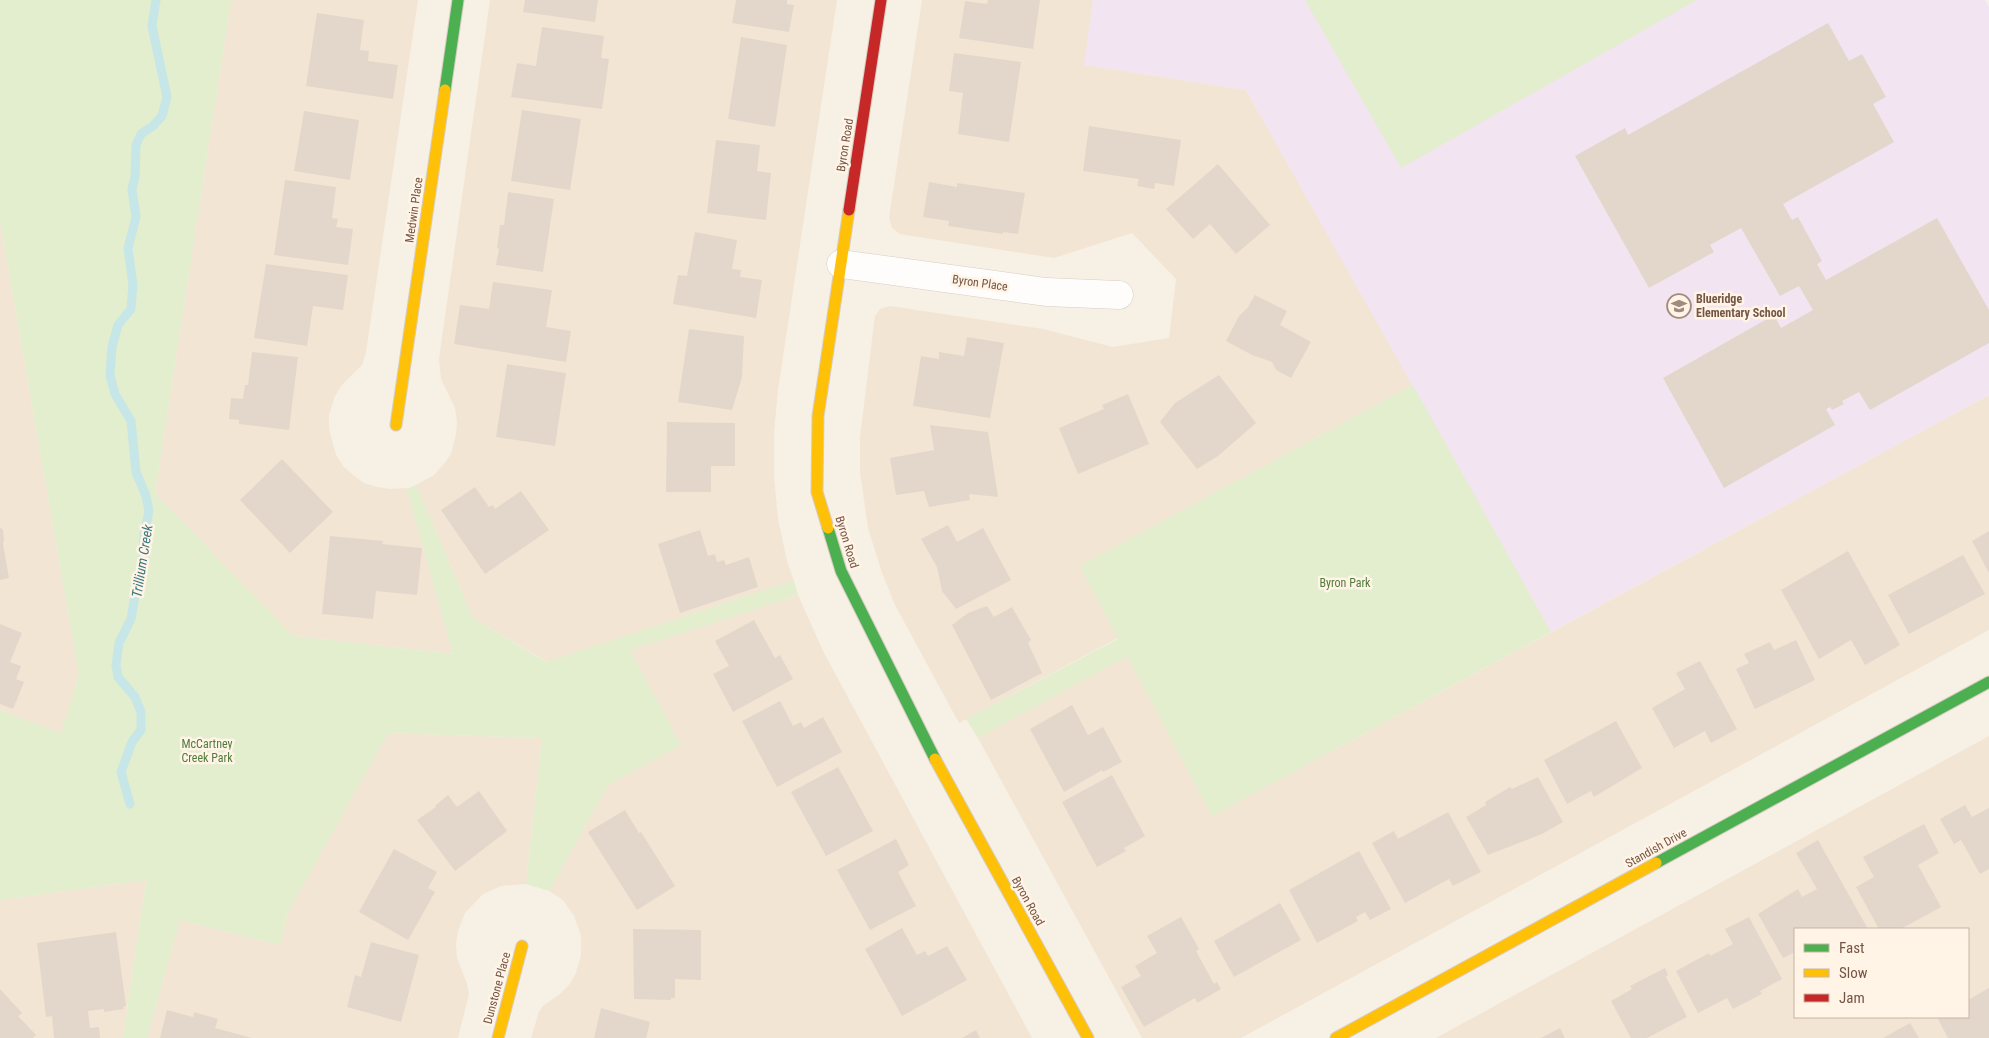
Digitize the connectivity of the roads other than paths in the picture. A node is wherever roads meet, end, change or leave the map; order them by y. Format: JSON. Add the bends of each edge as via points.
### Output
{"nodes":[{"id":1,"x":458,"y":0,"type":"edge"},
{"id":2,"x":881,"y":0,"type":"edge"},
{"id":3,"x":841,"y":264,"type":"junction"},
{"id":4,"x":1119,"y":295,"type":"dead end"},
{"id":5,"x":396,"y":425,"type":"dead end"},
{"id":6,"x":1989,"y":682,"type":"edge"},
{"id":7,"x":522,"y":946,"type":"dead end"},
{"id":8,"x":498,"y":1038,"type":"edge"},
{"id":9,"x":1088,"y":1038,"type":"edge"},
{"id":10,"x":1336,"y":1038,"type":"edge"}],
"edges":[{"from":1,"to":5,"type":"street","name":"Medwin Place"},
{"from":2,"to":3,"type":"street","name":"Byron Road"},
{"from":3,"to":4,"type":"street","name":"Byron Place","via":[[1046,292]]},
{"from":3,"to":9,"type":"street","name":"Byron Road","via":[[818,416],[817,492],[840,571],[931,751]]},
{"from":6,"to":10,"type":"street","name":"Standish Drive"},
{"from":7,"to":8,"type":"street","name":"Dunstone Place"}]}
